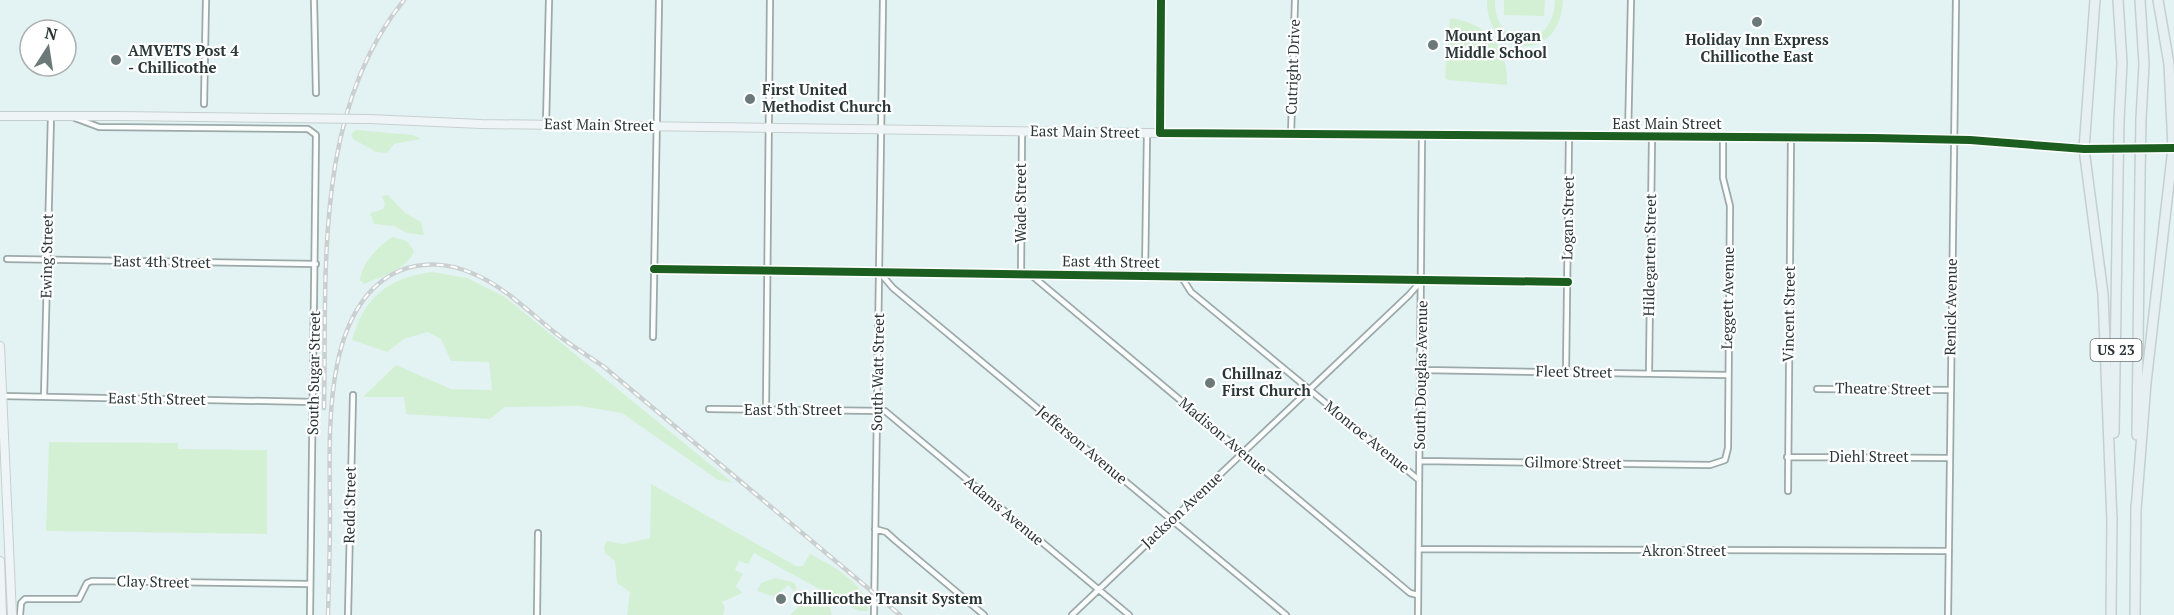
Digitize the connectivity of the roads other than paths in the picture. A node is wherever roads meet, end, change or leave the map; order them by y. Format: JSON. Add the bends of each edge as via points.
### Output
{"nodes":[{"id":1,"x":206,"y":0,"type":"edge"},
{"id":2,"x":314,"y":0,"type":"edge"},
{"id":3,"x":549,"y":0,"type":"edge"},
{"id":4,"x":659,"y":0,"type":"edge"},
{"id":5,"x":770,"y":0,"type":"edge"},
{"id":6,"x":884,"y":0,"type":"edge"},
{"id":7,"x":1161,"y":0,"type":"edge"},
{"id":8,"x":1295,"y":0,"type":"edge"},
{"id":9,"x":1631,"y":0,"type":"edge"},
{"id":10,"x":1956,"y":0,"type":"edge"},
{"id":11,"x":2095,"y":0,"type":"edge"},
{"id":12,"x":2118,"y":0,"type":"edge"},
{"id":13,"x":2140,"y":0,"type":"edge"},
{"id":14,"x":2158,"y":0,"type":"edge"},
{"id":15,"x":316,"y":93,"type":"dead end"},
{"id":16,"x":204,"y":104,"type":"dead end"},
{"id":17,"x":0,"y":116,"type":"edge"},
{"id":18,"x":51,"y":116,"type":"junction"},
{"id":19,"x":68,"y":116,"type":"junction"},
{"id":20,"x":546,"y":124,"type":"junction"},
{"id":21,"x":657,"y":126,"type":"junction"},
{"id":22,"x":769,"y":127,"type":"junction"},
{"id":23,"x":882,"y":129,"type":"junction"},
{"id":24,"x":1022,"y":131,"type":"junction"},
{"id":25,"x":315,"y":132,"type":"joint"},
{"id":26,"x":1147,"y":134,"type":"junction"},
{"id":27,"x":1160,"y":134,"type":"junction"},
{"id":28,"x":1422,"y":134,"type":"junction"},
{"id":29,"x":1291,"y":135,"type":"junction"},
{"id":30,"x":1569,"y":136,"type":"junction"},
{"id":31,"x":1628,"y":137,"type":"junction"},
{"id":32,"x":1723,"y":137,"type":"junction"},
{"id":33,"x":1652,"y":138,"type":"junction"},
{"id":34,"x":1791,"y":138,"type":"junction"},
{"id":35,"x":1955,"y":139,"type":"junction"},
{"id":36,"x":2173,"y":148,"type":"edge"},
{"id":37,"x":2084,"y":149,"type":"junction"},
{"id":38,"x":7,"y":259,"type":"dead end"},
{"id":39,"x":47,"y":260,"type":"junction"},
{"id":40,"x":316,"y":264,"type":"junction"},
{"id":41,"x":654,"y":269,"type":"junction"},
{"id":42,"x":769,"y":270,"type":"junction"},
{"id":43,"x":880,"y":273,"type":"junction"},
{"id":44,"x":1021,"y":274,"type":"junction"},
{"id":45,"x":1030,"y":274,"type":"junction"},
{"id":46,"x":1145,"y":276,"type":"junction"},
{"id":47,"x":1181,"y":276,"type":"junction"},
{"id":48,"x":1422,"y":280,"type":"junction"},
{"id":49,"x":1568,"y":282,"type":"junction"},
{"id":50,"x":653,"y":337,"type":"dead end"},
{"id":51,"x":0,"y":346,"type":"edge"},
{"id":52,"x":1420,"y":370,"type":"junction"},
{"id":53,"x":1566,"y":372,"type":"junction"},
{"id":54,"x":1649,"y":373,"type":"junction"},
{"id":55,"x":1727,"y":375,"type":"junction"},
{"id":56,"x":1817,"y":389,"type":"dead end"},
{"id":57,"x":1310,"y":390,"type":"junction"},
{"id":58,"x":1950,"y":390,"type":"junction"},
{"id":59,"x":353,"y":395,"type":"dead end"},
{"id":60,"x":1,"y":396,"type":"edge"},
{"id":61,"x":44,"y":397,"type":"junction"},
{"id":62,"x":314,"y":402,"type":"junction"},
{"id":63,"x":766,"y":409,"type":"junction"},
{"id":64,"x":709,"y":410,"type":"dead end"},
{"id":65,"x":877,"y":410,"type":"junction"},
{"id":66,"x":1243,"y":453,"type":"junction"},
{"id":67,"x":1787,"y":457,"type":"junction"},
{"id":68,"x":1950,"y":458,"type":"junction"},
{"id":69,"x":1725,"y":460,"type":"joint"},
{"id":70,"x":1420,"y":462,"type":"junction"},
{"id":71,"x":1419,"y":480,"type":"junction"},
{"id":72,"x":1788,"y":491,"type":"dead end"},
{"id":73,"x":2136,"y":510,"type":"junction"},
{"id":74,"x":1172,"y":520,"type":"junction"},
{"id":75,"x":2112,"y":522,"type":"junction"},
{"id":76,"x":875,"y":529,"type":"junction"},
{"id":77,"x":538,"y":533,"type":"dead end"},
{"id":78,"x":1419,"y":549,"type":"junction"},
{"id":79,"x":1949,"y":551,"type":"junction"},
{"id":80,"x":0,"y":561,"type":"edge"},
{"id":81,"x":310,"y":585,"type":"junction"},
{"id":82,"x":1099,"y":591,"type":"junction"},
{"id":83,"x":1418,"y":595,"type":"junction"},
{"id":84,"x":2,"y":615,"type":"edge"},
{"id":85,"x":12,"y":615,"type":"edge"},
{"id":86,"x":20,"y":615,"type":"edge"},
{"id":87,"x":310,"y":615,"type":"edge"},
{"id":88,"x":348,"y":615,"type":"edge"},
{"id":89,"x":537,"y":615,"type":"edge"},
{"id":90,"x":874,"y":615,"type":"edge"},
{"id":91,"x":984,"y":615,"type":"edge"},
{"id":92,"x":1072,"y":615,"type":"edge"},
{"id":93,"x":1129,"y":615,"type":"edge"},
{"id":94,"x":1286,"y":615,"type":"edge"},
{"id":95,"x":1418,"y":615,"type":"edge"},
{"id":96,"x":1948,"y":615,"type":"edge"},
{"id":97,"x":2111,"y":615,"type":"edge"},
{"id":98,"x":2135,"y":615,"type":"edge"}],
"edges":[{"from":1,"to":16,"type":"street"},
{"from":2,"to":15,"type":"street"},
{"from":3,"to":20,"type":"street"},
{"from":4,"to":21,"type":"street"},
{"from":5,"to":22,"type":"street"},
{"from":6,"to":23,"type":"street","name":"South Watt Street"},
{"from":7,"to":27,"type":"street"},
{"from":8,"to":29,"type":"street","name":"Cutright Drive"},
{"from":9,"to":31,"type":"street"},
{"from":10,"to":35,"type":"street","name":"Renick Avenue"},
{"from":11,"to":37,"type":"highway"},
{"from":12,"to":75,"type":"highway","number":"US 23","bridge":true,"via":[[2122,63]]},
{"from":13,"to":73,"type":"highway","number":"US 23","bridge":true,"via":[[2144,64]]},
{"from":14,"to":36,"type":"highway","via":[[2169,64]]},
{"from":17,"to":18,"type":"main road","name":"East Main Street"},
{"from":18,"to":19,"type":"main road","name":"East Main Street"},
{"from":18,"to":39,"type":"street","name":"Ewing Street"},
{"from":19,"to":20,"type":"main road","name":"East Main Street","bridge":true},
{"from":19,"to":25,"type":"street","name":"East Main Street","via":[[99,127]]},
{"from":20,"to":21,"type":"main road","name":"East Main Street"},
{"from":21,"to":22,"type":"main road","name":"East Main Street"},
{"from":21,"to":41,"type":"street"},
{"from":22,"to":23,"type":"main road","name":"East Main Street"},
{"from":22,"to":42,"type":"street"},
{"from":23,"to":24,"type":"main road","name":"East Main Street"},
{"from":23,"to":43,"type":"street","name":"South Watt Street"},
{"from":24,"to":26,"type":"main road","name":"East Main Street"},
{"from":24,"to":44,"type":"street","name":"Wade Street"},
{"from":25,"to":40,"type":"street","name":"South Sugar Street"},
{"from":26,"to":27,"type":"main road","name":"East Main Street"},
{"from":26,"to":46,"type":"street"},
{"from":27,"to":29,"type":"main road","name":"East Main Street"},
{"from":28,"to":29,"type":"main road","name":"East Main Street"},
{"from":28,"to":30,"type":"main road","name":"East Main Street"},
{"from":28,"to":48,"type":"street","name":"South Douglas Avenue"},
{"from":30,"to":31,"type":"main road","name":"East Main Street"},
{"from":30,"to":49,"type":"street","name":"Logan Street"},
{"from":31,"to":33,"type":"main road","name":"East Main Street"},
{"from":32,"to":33,"type":"main road","name":"East Main Street"},
{"from":32,"to":34,"type":"main road","name":"East Main Street"},
{"from":32,"to":55,"type":"street","name":"Leggett Avenue","via":[[1723,178],[1730,206]]},
{"from":33,"to":54,"type":"street","name":"Hildegarten Street"},
{"from":34,"to":35,"type":"main road","name":"East Main Street"},
{"from":34,"to":67,"type":"street","name":"Vincent Street"},
{"from":35,"to":37,"type":"main road","name":"East Main Street"},
{"from":35,"to":58,"type":"street","name":"Renick Avenue"},
{"from":36,"to":37,"type":"main road","name":"East Main Street"},
{"from":36,"to":73,"type":"highway","via":[[2146,382]]},
{"from":37,"to":75,"type":"highway","via":[[2103,294]]},
{"from":38,"to":39,"type":"street","name":"East 4th Street"},
{"from":39,"to":40,"type":"street","name":"East 4th Street"},
{"from":39,"to":61,"type":"street","name":"Ewing Street"},
{"from":40,"to":62,"type":"street","name":"South Sugar Street"},
{"from":41,"to":42,"type":"street","name":"East 4th Street"},
{"from":41,"to":50,"type":"street"},
{"from":42,"to":43,"type":"street","name":"East 4th Street"},
{"from":42,"to":63,"type":"street"},
{"from":43,"to":44,"type":"street","name":"East 4th Street"},
{"from":43,"to":65,"type":"street","name":"South Watt Street"},
{"from":43,"to":74,"type":"street","name":"Jefferson Avenue","via":[[893,288]]},
{"from":44,"to":45,"type":"street","name":"East 4th Street"},
{"from":45,"to":46,"type":"street","name":"East 4th Street"},
{"from":45,"to":66,"type":"street","name":"Madison Avenue"},
{"from":46,"to":47,"type":"street","name":"East 4th Street"},
{"from":47,"to":48,"type":"street","name":"East 4th Street"},
{"from":47,"to":57,"type":"street","name":"Monroe Avenue","via":[[1191,292]]},
{"from":48,"to":49,"type":"street","name":"East 4th Street"},
{"from":48,"to":52,"type":"street","name":"South Douglas Avenue"},
{"from":48,"to":57,"type":"street","name":"Jackson Avenue"},
{"from":49,"to":53,"type":"street","name":"Logan Street"},
{"from":51,"to":60,"type":"main road"},
{"from":52,"to":53,"type":"street","name":"Fleet Street"},
{"from":52,"to":70,"type":"street","name":"South Douglas Avenue"},
{"from":53,"to":54,"type":"street","name":"Fleet Street"},
{"from":54,"to":55,"type":"street","name":"Fleet Street"},
{"from":55,"to":69,"type":"street","name":"Leggett Avenue"},
{"from":56,"to":58,"type":"street","name":"Theatre Street"},
{"from":57,"to":66,"type":"street","name":"Jackson Avenue"},
{"from":57,"to":71,"type":"street","name":"Monroe Avenue"},
{"from":58,"to":68,"type":"street","name":"Renick Avenue"},
{"from":59,"to":88,"type":"street","name":"Redd Street"},
{"from":60,"to":61,"type":"street","name":"East 5th Street"},
{"from":60,"to":85,"type":"main road"},
{"from":61,"to":62,"type":"street","name":"East 5th Street"},
{"from":62,"to":81,"type":"street","name":"South Sugar Street"},
{"from":63,"to":64,"type":"street","name":"East 5th Street"},
{"from":63,"to":65,"type":"street","name":"East 5th Street"},
{"from":65,"to":76,"type":"street","name":"South Watt Street"},
{"from":65,"to":82,"type":"street","name":"Adams Avenue","via":[[885,411]]},
{"from":66,"to":74,"type":"street","name":"Jackson Avenue"},
{"from":66,"to":83,"type":"street","name":"Madison Avenue"},
{"from":67,"to":68,"type":"street","name":"Diehl Street"},
{"from":67,"to":72,"type":"street","name":"Vincent Street"},
{"from":68,"to":79,"type":"street","name":"Renick Avenue"},
{"from":69,"to":70,"type":"street","name":"Gilmore Street","via":[[1710,465]]},
{"from":70,"to":71,"type":"street","name":"South Douglas Avenue"},
{"from":71,"to":78,"type":"street","name":"South Douglas Avenue"},
{"from":73,"to":98,"type":"highway","number":"US 23"},
{"from":74,"to":82,"type":"street","name":"Jackson Avenue"},
{"from":74,"to":94,"type":"street","name":"Jefferson Avenue"},
{"from":75,"to":97,"type":"highway","number":"US 23"},
{"from":76,"to":90,"type":"street","name":"South Watt Street"},
{"from":76,"to":91,"type":"street","via":[[897,540]]},
{"from":77,"to":89,"type":"street"},
{"from":78,"to":79,"type":"street","name":"Akron Street"},
{"from":78,"to":83,"type":"street","name":"South Douglas Avenue"},
{"from":79,"to":96,"type":"street","name":"Renick Avenue"},
{"from":80,"to":84,"type":"main road"},
{"from":81,"to":86,"type":"street","name":"Clay Street","via":[[92,581],[79,599],[25,599]]},
{"from":81,"to":87,"type":"street","name":"South Sugar Street"},
{"from":82,"to":92,"type":"street","name":"Jackson Avenue"},
{"from":82,"to":93,"type":"street","name":"Adams Avenue"},
{"from":83,"to":95,"type":"street","name":"South Douglas Avenue"}]}
